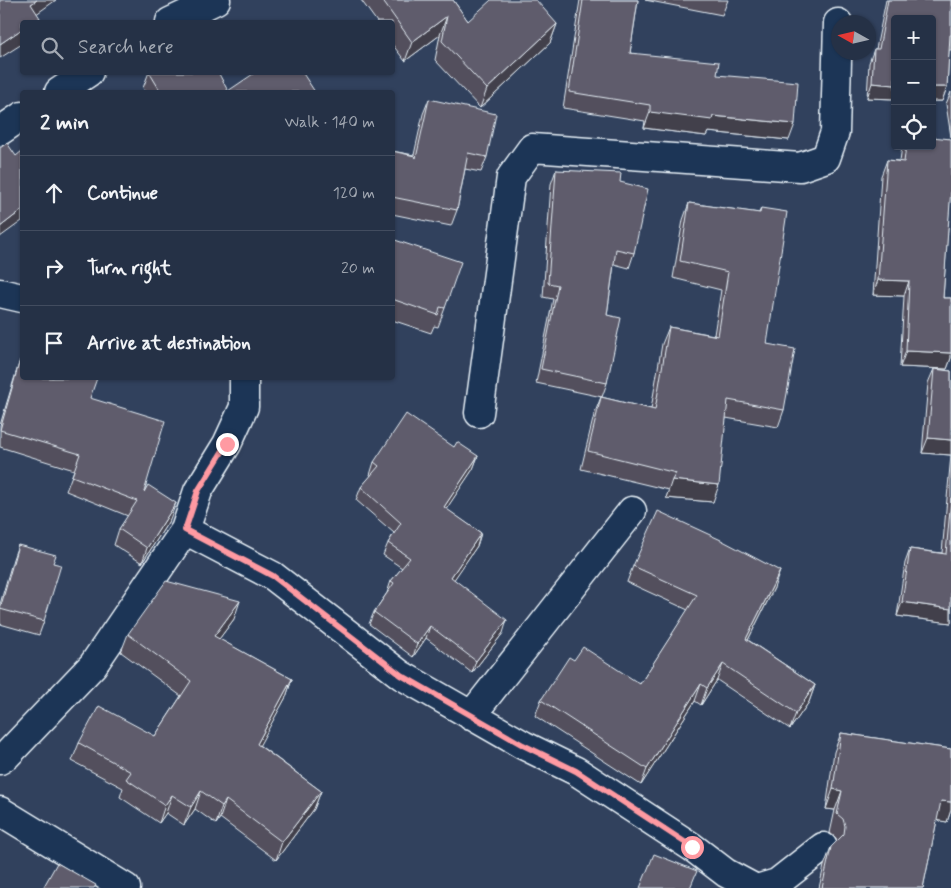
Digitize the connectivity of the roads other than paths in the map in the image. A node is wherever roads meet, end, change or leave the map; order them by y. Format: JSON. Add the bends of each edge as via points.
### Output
{"nodes":[{"id":1,"x":216,"y":0,"type":"edge"},
{"id":2,"x":840,"y":0,"type":"edge"},
{"id":3,"x":839,"y":15,"type":"edge"},
{"id":4,"x":174,"y":20,"type":"edge"},
{"id":5,"x":837,"y":60,"type":"edge"},
{"id":6,"x":84,"y":75,"type":"edge"},
{"id":7,"x":62,"y":90,"type":"edge"},
{"id":8,"x":20,"y":117,"type":"edge"},
{"id":9,"x":0,"y":131,"type":"edge"},
{"id":10,"x":0,"y":293,"type":"edge"},
{"id":11,"x":20,"y":298,"type":"edge"},
{"id":12,"x":244,"y":380,"type":"edge"},
{"id":13,"x":479,"y":413,"type":"dead end"},
{"id":14,"x":632,"y":511,"type":"dead end"},
{"id":15,"x":185,"y":530,"type":"junction"},
{"id":16,"x":471,"y":716,"type":"junction"},
{"id":17,"x":0,"y":760,"type":"edge"},
{"id":18,"x":0,"y":812,"type":"edge"},
{"id":19,"x":823,"y":846,"type":"dead end"},
{"id":20,"x":126,"y":888,"type":"edge"},
{"id":21,"x":754,"y":888,"type":"edge"},
{"id":22,"x":760,"y":888,"type":"edge"}],
"edges":[{"from":1,"to":4,"type":"street"},
{"from":2,"to":3,"type":"street"},
{"from":5,"to":13,"type":"street","via":[[836,132],[826,158],[800,167],[532,148],[511,177]]},
{"from":6,"to":7,"type":"street"},
{"from":8,"to":9,"type":"street"},
{"from":10,"to":11,"type":"street"},
{"from":12,"to":15,"type":"street","via":[[244,407],[227,444],[198,491]]},
{"from":14,"to":16,"type":"street"},
{"from":15,"to":16,"type":"street","via":[[273,576],[401,675]]},
{"from":15,"to":17,"type":"street","via":[[93,665]]},
{"from":16,"to":21,"type":"street","via":[[576,771],[692,847],[726,874]]},
{"from":18,"to":20,"type":"street"},
{"from":19,"to":22,"type":"street","via":[[776,883]]}]}
